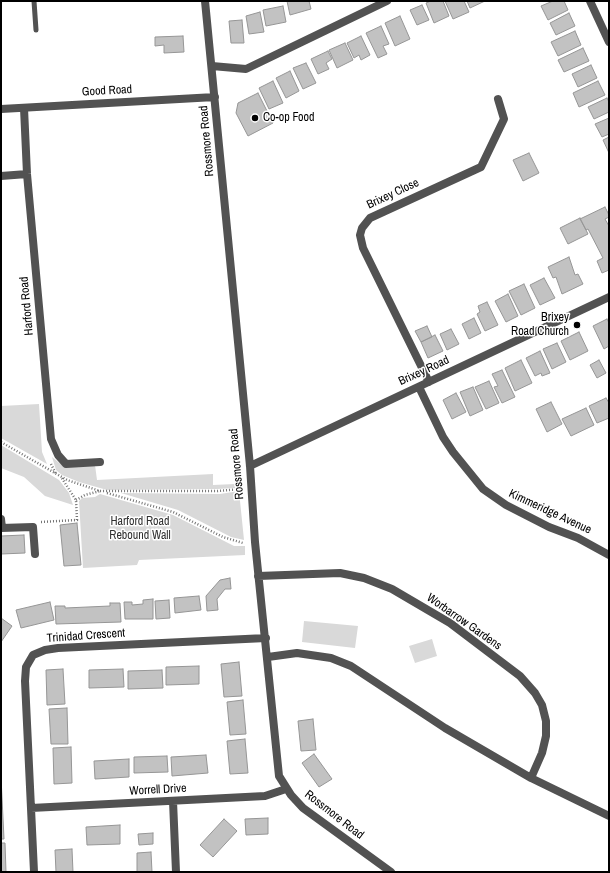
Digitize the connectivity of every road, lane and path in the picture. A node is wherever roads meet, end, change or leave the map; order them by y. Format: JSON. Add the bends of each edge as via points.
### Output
{"nodes":[{"id":1,"x":34,"y":1,"type":"edge"},
{"id":2,"x":205,"y":1,"type":"edge"},
{"id":3,"x":387,"y":1,"type":"edge"},
{"id":4,"x":590,"y":1,"type":"edge"},
{"id":5,"x":36,"y":30,"type":"dead end"},
{"id":6,"x":609,"y":42,"type":"edge"},
{"id":7,"x":212,"y":66,"type":"junction"},
{"id":8,"x":215,"y":97,"type":"junction"},
{"id":9,"x":498,"y":99,"type":"dead end"},
{"id":10,"x":24,"y":108,"type":"junction"},
{"id":11,"x":1,"y":109,"type":"edge"},
{"id":12,"x":27,"y":174,"type":"junction"},
{"id":13,"x":1,"y":176,"type":"edge"},
{"id":14,"x":609,"y":297,"type":"edge"},
{"id":15,"x":429,"y":382,"type":"junction"},
{"id":16,"x":419,"y":387,"type":"junction"},
{"id":17,"x":1,"y":442,"type":"edge"},
{"id":18,"x":100,"y":462,"type":"dead end"},
{"id":19,"x":250,"y":466,"type":"junction"},
{"id":20,"x":60,"y":477,"type":"junction"},
{"id":21,"x":240,"y":489,"type":"dead end"},
{"id":22,"x":100,"y":491,"type":"junction"},
{"id":23,"x":105,"y":492,"type":"junction"},
{"id":24,"x":76,"y":500,"type":"junction"},
{"id":25,"x":1,"y":519,"type":"edge"},
{"id":26,"x":33,"y":527,"type":"junction"},
{"id":27,"x":1,"y":528,"type":"edge"},
{"id":28,"x":243,"y":543,"type":"dead end"},
{"id":29,"x":35,"y":554,"type":"dead end"},
{"id":30,"x":609,"y":555,"type":"edge"},
{"id":31,"x":258,"y":576,"type":"junction"},
{"id":32,"x":266,"y":638,"type":"junction"},
{"id":33,"x":268,"y":657,"type":"junction"},
{"id":34,"x":530,"y":778,"type":"junction"},
{"id":35,"x":286,"y":789,"type":"junction"},
{"id":36,"x":174,"y":801,"type":"junction"},
{"id":37,"x":31,"y":808,"type":"junction"},
{"id":38,"x":609,"y":816,"type":"edge"},
{"id":39,"x":34,"y":872,"type":"edge"},
{"id":40,"x":176,"y":872,"type":"edge"},
{"id":41,"x":391,"y":872,"type":"edge"}],
"edges":[{"from":1,"to":5,"type":"lane"},
{"from":2,"to":7,"type":"street","name":"Rossmore Road"},
{"from":3,"to":7,"type":"street","via":[[246,69]]},
{"from":4,"to":6,"type":"street"},
{"from":7,"to":8,"type":"street","name":"Rossmore Road"},
{"from":8,"to":10,"type":"street","name":"Good Road"},
{"from":8,"to":19,"type":"street","name":"Rossmore Road"},
{"from":9,"to":15,"type":"street","name":"Brixey Close","via":[[504,119],[481,167],[370,218],[360,235],[363,248]]},
{"from":10,"to":11,"type":"street","name":"Good Road"},
{"from":10,"to":12,"type":"street","name":"Harford Road"},
{"from":12,"to":13,"type":"street"},
{"from":12,"to":18,"type":"street","name":"Harford Road","via":[[51,439],[58,455],[66,464]]},
{"from":14,"to":15,"type":"street","name":"Brixey Road"},
{"from":15,"to":16,"type":"street","name":"Brixey Road"},
{"from":16,"to":19,"type":"street","name":"Brixey Road"},
{"from":16,"to":30,"type":"street","name":"Kimmeridge Avenue","via":[[443,437],[483,489],[506,505],[549,527],[583,540]]},
{"from":17,"to":20,"type":"path"},
{"from":19,"to":31,"type":"street","name":"Rossmore Road"},
{"from":20,"to":22,"type":"path"},
{"from":20,"to":24,"type":"path"},
{"from":21,"to":23,"type":"path"},
{"from":22,"to":23,"type":"path"},
{"from":22,"to":24,"type":"path"},
{"from":23,"to":28,"type":"path","via":[[173,512]]},
{"from":24,"to":26,"type":"path","via":[[77,520],[32,522]]},
{"from":25,"to":27,"type":"street"},
{"from":26,"to":27,"type":"street"},
{"from":26,"to":29,"type":"street"},
{"from":31,"to":32,"type":"street","name":"Rossmore Road"},
{"from":31,"to":34,"type":"street","name":"Worbarrow Gardens","via":[[340,573],[364,578],[392,589],[450,623],[520,676],[542,705],[546,736],[542,753]]},
{"from":32,"to":33,"type":"street","name":"Rossmore Road"},
{"from":32,"to":37,"type":"street","name":"Trinidad Crescent","via":[[58,648],[33,655],[26,666],[25,682]]},
{"from":33,"to":34,"type":"street","via":[[297,653],[330,658],[351,666],[445,728]]},
{"from":33,"to":35,"type":"street","name":"Rossmore Road","via":[[279,776]]},
{"from":34,"to":38,"type":"street"},
{"from":35,"to":36,"type":"street","name":"Worrell Drive","via":[[265,796]]},
{"from":35,"to":41,"type":"street","name":"Rossmore Road","via":[[303,808]]},
{"from":36,"to":37,"type":"street","name":"Worrell Drive"},
{"from":36,"to":40,"type":"street"},
{"from":37,"to":39,"type":"street","name":"Trinidad Crescent"}]}
